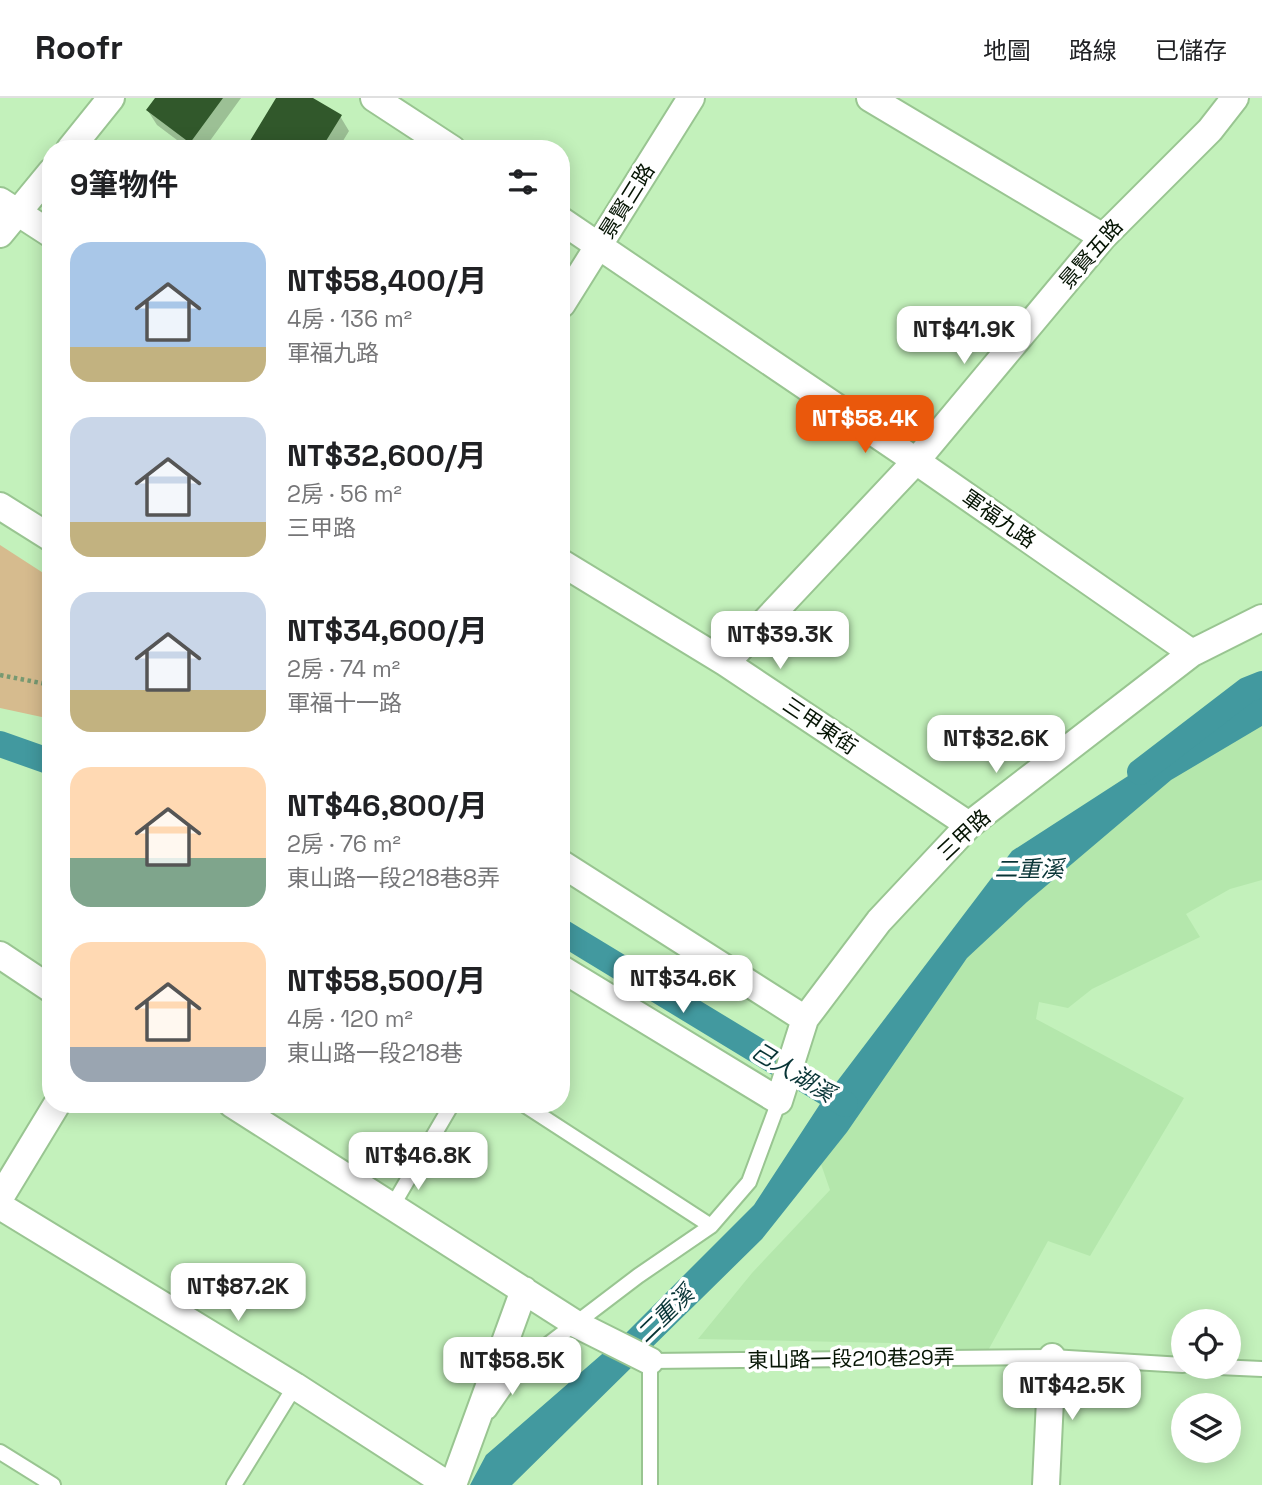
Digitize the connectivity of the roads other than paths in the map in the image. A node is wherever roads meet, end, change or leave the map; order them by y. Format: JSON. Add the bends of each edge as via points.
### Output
{"nodes":[{"id":1,"x":111,"y":98,"type":"edge"},
{"id":2,"x":374,"y":98,"type":"edge"},
{"id":3,"x":691,"y":98,"type":"edge"},
{"id":4,"x":870,"y":98,"type":"edge"},
{"id":5,"x":1235,"y":98,"type":"edge"},
{"id":6,"x":76,"y":140,"type":"edge"},
{"id":7,"x":438,"y":140,"type":"edge"},
{"id":8,"x":42,"y":180,"type":"edge"},
{"id":9,"x":9,"y":207,"type":"edge"},
{"id":10,"x":570,"y":226,"type":"edge"},
{"id":11,"x":42,"y":228,"type":"edge"},
{"id":12,"x":0,"y":234,"type":"edge"},
{"id":13,"x":1103,"y":237,"type":"junction"},
{"id":14,"x":600,"y":245,"type":"junction"},
{"id":15,"x":570,"y":292,"type":"edge"},
{"id":16,"x":916,"y":461,"type":"junction"},
{"id":17,"x":0,"y":506,"type":"edge"},
{"id":18,"x":42,"y":532,"type":"edge"},
{"id":19,"x":570,"y":568,"type":"edge"},
{"id":20,"x":1262,"y":618,"type":"edge"},
{"id":21,"x":1192,"y":653,"type":"junction"},
{"id":22,"x":726,"y":663,"type":"junction"},
{"id":23,"x":969,"y":825,"type":"junction"},
{"id":24,"x":570,"y":869,"type":"edge"},
{"id":25,"x":0,"y":955,"type":"edge"},
{"id":26,"x":570,"y":974,"type":"edge"},
{"id":27,"x":42,"y":983,"type":"edge"},
{"id":28,"x":805,"y":1019,"type":"junction"},
{"id":29,"x":779,"y":1101,"type":"junction"},
{"id":30,"x":52,"y":1113,"type":"edge"},
{"id":31,"x":246,"y":1113,"type":"edge"},
{"id":32,"x":447,"y":1113,"type":"edge"},
{"id":33,"x":537,"y":1113,"type":"edge"},
{"id":34,"x":0,"y":1198,"type":"edge"},
{"id":35,"x":393,"y":1205,"type":"junction"},
{"id":36,"x":0,"y":1206,"type":"edge"},
{"id":37,"x":711,"y":1226,"type":"junction"},
{"id":38,"x":524,"y":1290,"type":"junction"},
{"id":39,"x":576,"y":1324,"type":"junction"},
{"id":40,"x":1052,"y":1357,"type":"junction"},
{"id":41,"x":650,"y":1361,"type":"junction"},
{"id":42,"x":1171,"y":1364,"type":"edge"},
{"id":43,"x":1241,"y":1368,"type":"edge"},
{"id":44,"x":1262,"y":1369,"type":"edge"},
{"id":45,"x":295,"y":1386,"type":"junction"},
{"id":46,"x":473,"y":1433,"type":"junction"},
{"id":47,"x":0,"y":1452,"type":"edge"},
{"id":48,"x":52,"y":1485,"type":"edge"},
{"id":49,"x":234,"y":1485,"type":"edge"},
{"id":50,"x":447,"y":1485,"type":"edge"},
{"id":51,"x":453,"y":1485,"type":"edge"},
{"id":52,"x":650,"y":1485,"type":"edge"},
{"id":53,"x":1046,"y":1485,"type":"edge"}],
"edges":[{"from":1,"to":6,"type":"street"},
{"from":2,"to":7,"type":"street"},
{"from":3,"to":14,"type":"street","name":"景賢三路"},
{"from":4,"to":13,"type":"street"},
{"from":5,"to":13,"type":"street","name":"景賢五路","via":[[1210,130]]},
{"from":8,"to":9,"type":"street"},
{"from":9,"to":11,"type":"street"},
{"from":9,"to":12,"type":"street"},
{"from":10,"to":14,"type":"street","name":"軍福九路"},
{"from":13,"to":16,"type":"street","name":"景賢五路"},
{"from":14,"to":15,"type":"street","name":"景賢三路"},
{"from":14,"to":16,"type":"street","name":"軍福九路"},
{"from":16,"to":21,"type":"street","name":"軍福九路"},
{"from":16,"to":22,"type":"street","name":"景賢五路"},
{"from":17,"to":18,"type":"street"},
{"from":19,"to":22,"type":"street","name":"三甲東街"},
{"from":20,"to":21,"type":"street","name":"三甲路"},
{"from":21,"to":23,"type":"street","name":"三甲路"},
{"from":22,"to":23,"type":"street","name":"三甲東街"},
{"from":23,"to":28,"type":"street","name":"三甲路","via":[[879,921]]},
{"from":24,"to":28,"type":"street"},
{"from":25,"to":27,"type":"street"},
{"from":26,"to":29,"type":"street"},
{"from":28,"to":29,"type":"street","name":"三甲路"},
{"from":29,"to":37,"type":"lane","via":[[749,1182]]},
{"from":30,"to":34,"type":"street"},
{"from":31,"to":35,"type":"street"},
{"from":32,"to":35,"type":"lane"},
{"from":33,"to":37,"type":"lane"},
{"from":35,"to":38,"type":"street"},
{"from":36,"to":45,"type":"street"},
{"from":37,"to":39,"type":"lane"},
{"from":38,"to":39,"type":"street"},
{"from":38,"to":46,"type":"street"},
{"from":39,"to":41,"type":"street"},
{"from":39,"to":46,"type":"lane","via":[[521,1365]]},
{"from":40,"to":41,"type":"lane","name":"東山路一段210巷29弄"},
{"from":40,"to":42,"type":"lane","name":"東山路一段210巷29弄"},
{"from":40,"to":53,"type":"street"},
{"from":41,"to":52,"type":"lane"},
{"from":43,"to":44,"type":"lane"},
{"from":45,"to":49,"type":"lane"},
{"from":45,"to":50,"type":"street"},
{"from":46,"to":51,"type":"street"},
{"from":47,"to":48,"type":"lane"}]}
